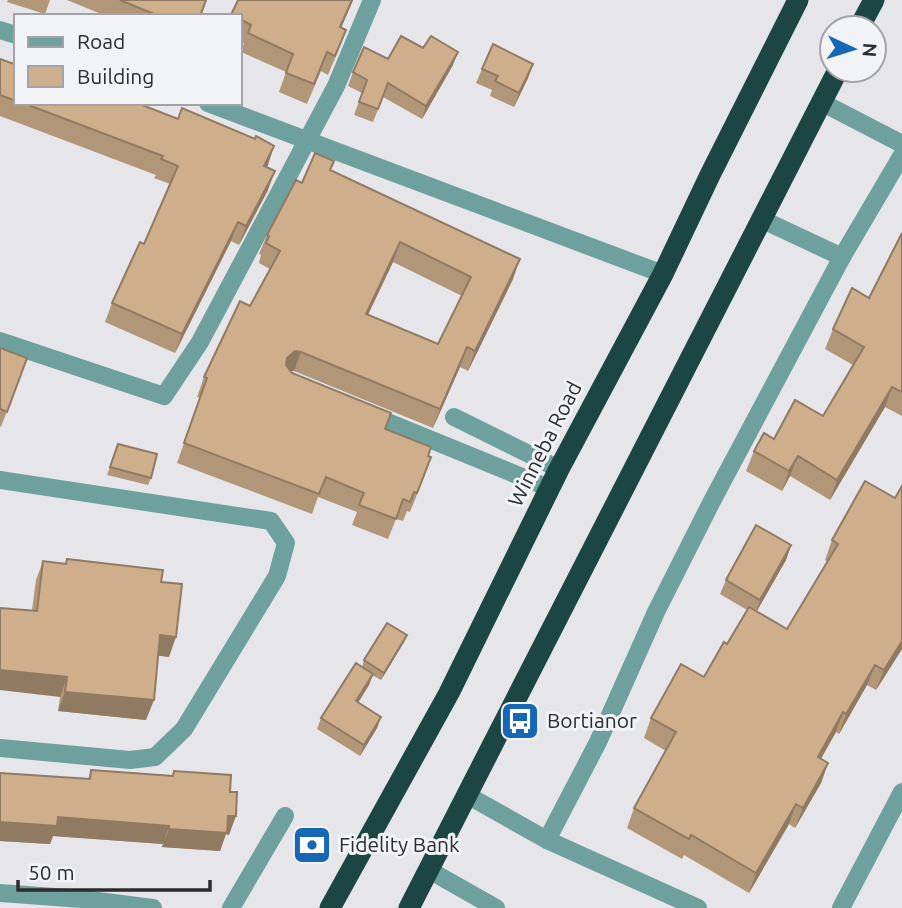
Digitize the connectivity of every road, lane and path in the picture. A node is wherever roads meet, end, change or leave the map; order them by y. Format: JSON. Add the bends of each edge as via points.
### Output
{"nodes":[{"id":1,"x":372,"y":0,"type":"edge"},
{"id":2,"x":798,"y":0,"type":"edge"},
{"id":3,"x":831,"y":84,"type":"edge"},
{"id":4,"x":821,"y":102,"type":"junction"},
{"id":5,"x":214,"y":105,"type":"edge"},
{"id":6,"x":307,"y":139,"type":"junction"},
{"id":7,"x":902,"y":144,"type":"edge"},
{"id":8,"x":902,"y":155,"type":"edge"},
{"id":9,"x":761,"y":219,"type":"junction"},
{"id":10,"x":842,"y":257,"type":"junction"},
{"id":11,"x":663,"y":274,"type":"junction"},
{"id":12,"x":0,"y":341,"type":"edge"},
{"id":13,"x":352,"y":407,"type":"edge"},
{"id":14,"x":454,"y":417,"type":"dead end"},
{"id":15,"x":554,"y":478,"type":"junction"},
{"id":16,"x":0,"y":480,"type":"edge"},
{"id":17,"x":0,"y":748,"type":"edge"},
{"id":18,"x":902,"y":792,"type":"edge"},
{"id":19,"x":467,"y":795,"type":"junction"},
{"id":20,"x":285,"y":816,"type":"dead end"},
{"id":21,"x":547,"y":840,"type":"junction"},
{"id":22,"x":429,"y":870,"type":"junction"},
{"id":23,"x":0,"y":893,"type":"edge"},
{"id":24,"x":153,"y":908,"type":"edge"},
{"id":25,"x":231,"y":908,"type":"edge"},
{"id":26,"x":330,"y":908,"type":"edge"},
{"id":27,"x":409,"y":908,"type":"edge"},
{"id":28,"x":496,"y":908,"type":"edge"},
{"id":29,"x":698,"y":908,"type":"edge"},
{"id":30,"x":841,"y":908,"type":"edge"}],
"edges":[{"from":1,"to":6,"type":"street","via":[[336,86]]},
{"from":2,"to":11,"type":"highway","name":"Winneba Road"},
{"from":3,"to":4,"type":"highway"},
{"from":4,"to":7,"type":"street"},
{"from":4,"to":9,"type":"highway"},
{"from":5,"to":6,"type":"street"},
{"from":6,"to":11,"type":"street"},
{"from":6,"to":12,"type":"street","via":[[200,342],[164,396]]},
{"from":8,"to":10,"type":"street"},
{"from":9,"to":10,"type":"street"},
{"from":9,"to":19,"type":"highway"},
{"from":10,"to":21,"type":"street","via":[[656,612]]},
{"from":11,"to":15,"type":"highway","name":"Winneba Road"},
{"from":13,"to":15,"type":"street"},
{"from":14,"to":15,"type":"street"},
{"from":15,"to":26,"type":"highway","name":"Winneba Road","via":[[449,693]]},
{"from":16,"to":17,"type":"street","via":[[271,521],[286,543],[277,576],[184,729],[155,757],[130,760]]},
{"from":18,"to":30,"type":"street"},
{"from":19,"to":21,"type":"street"},
{"from":19,"to":22,"type":"highway"},
{"from":20,"to":25,"type":"street"},
{"from":21,"to":29,"type":"street"},
{"from":22,"to":27,"type":"highway"},
{"from":22,"to":28,"type":"street"},
{"from":23,"to":24,"type":"street"}]}
